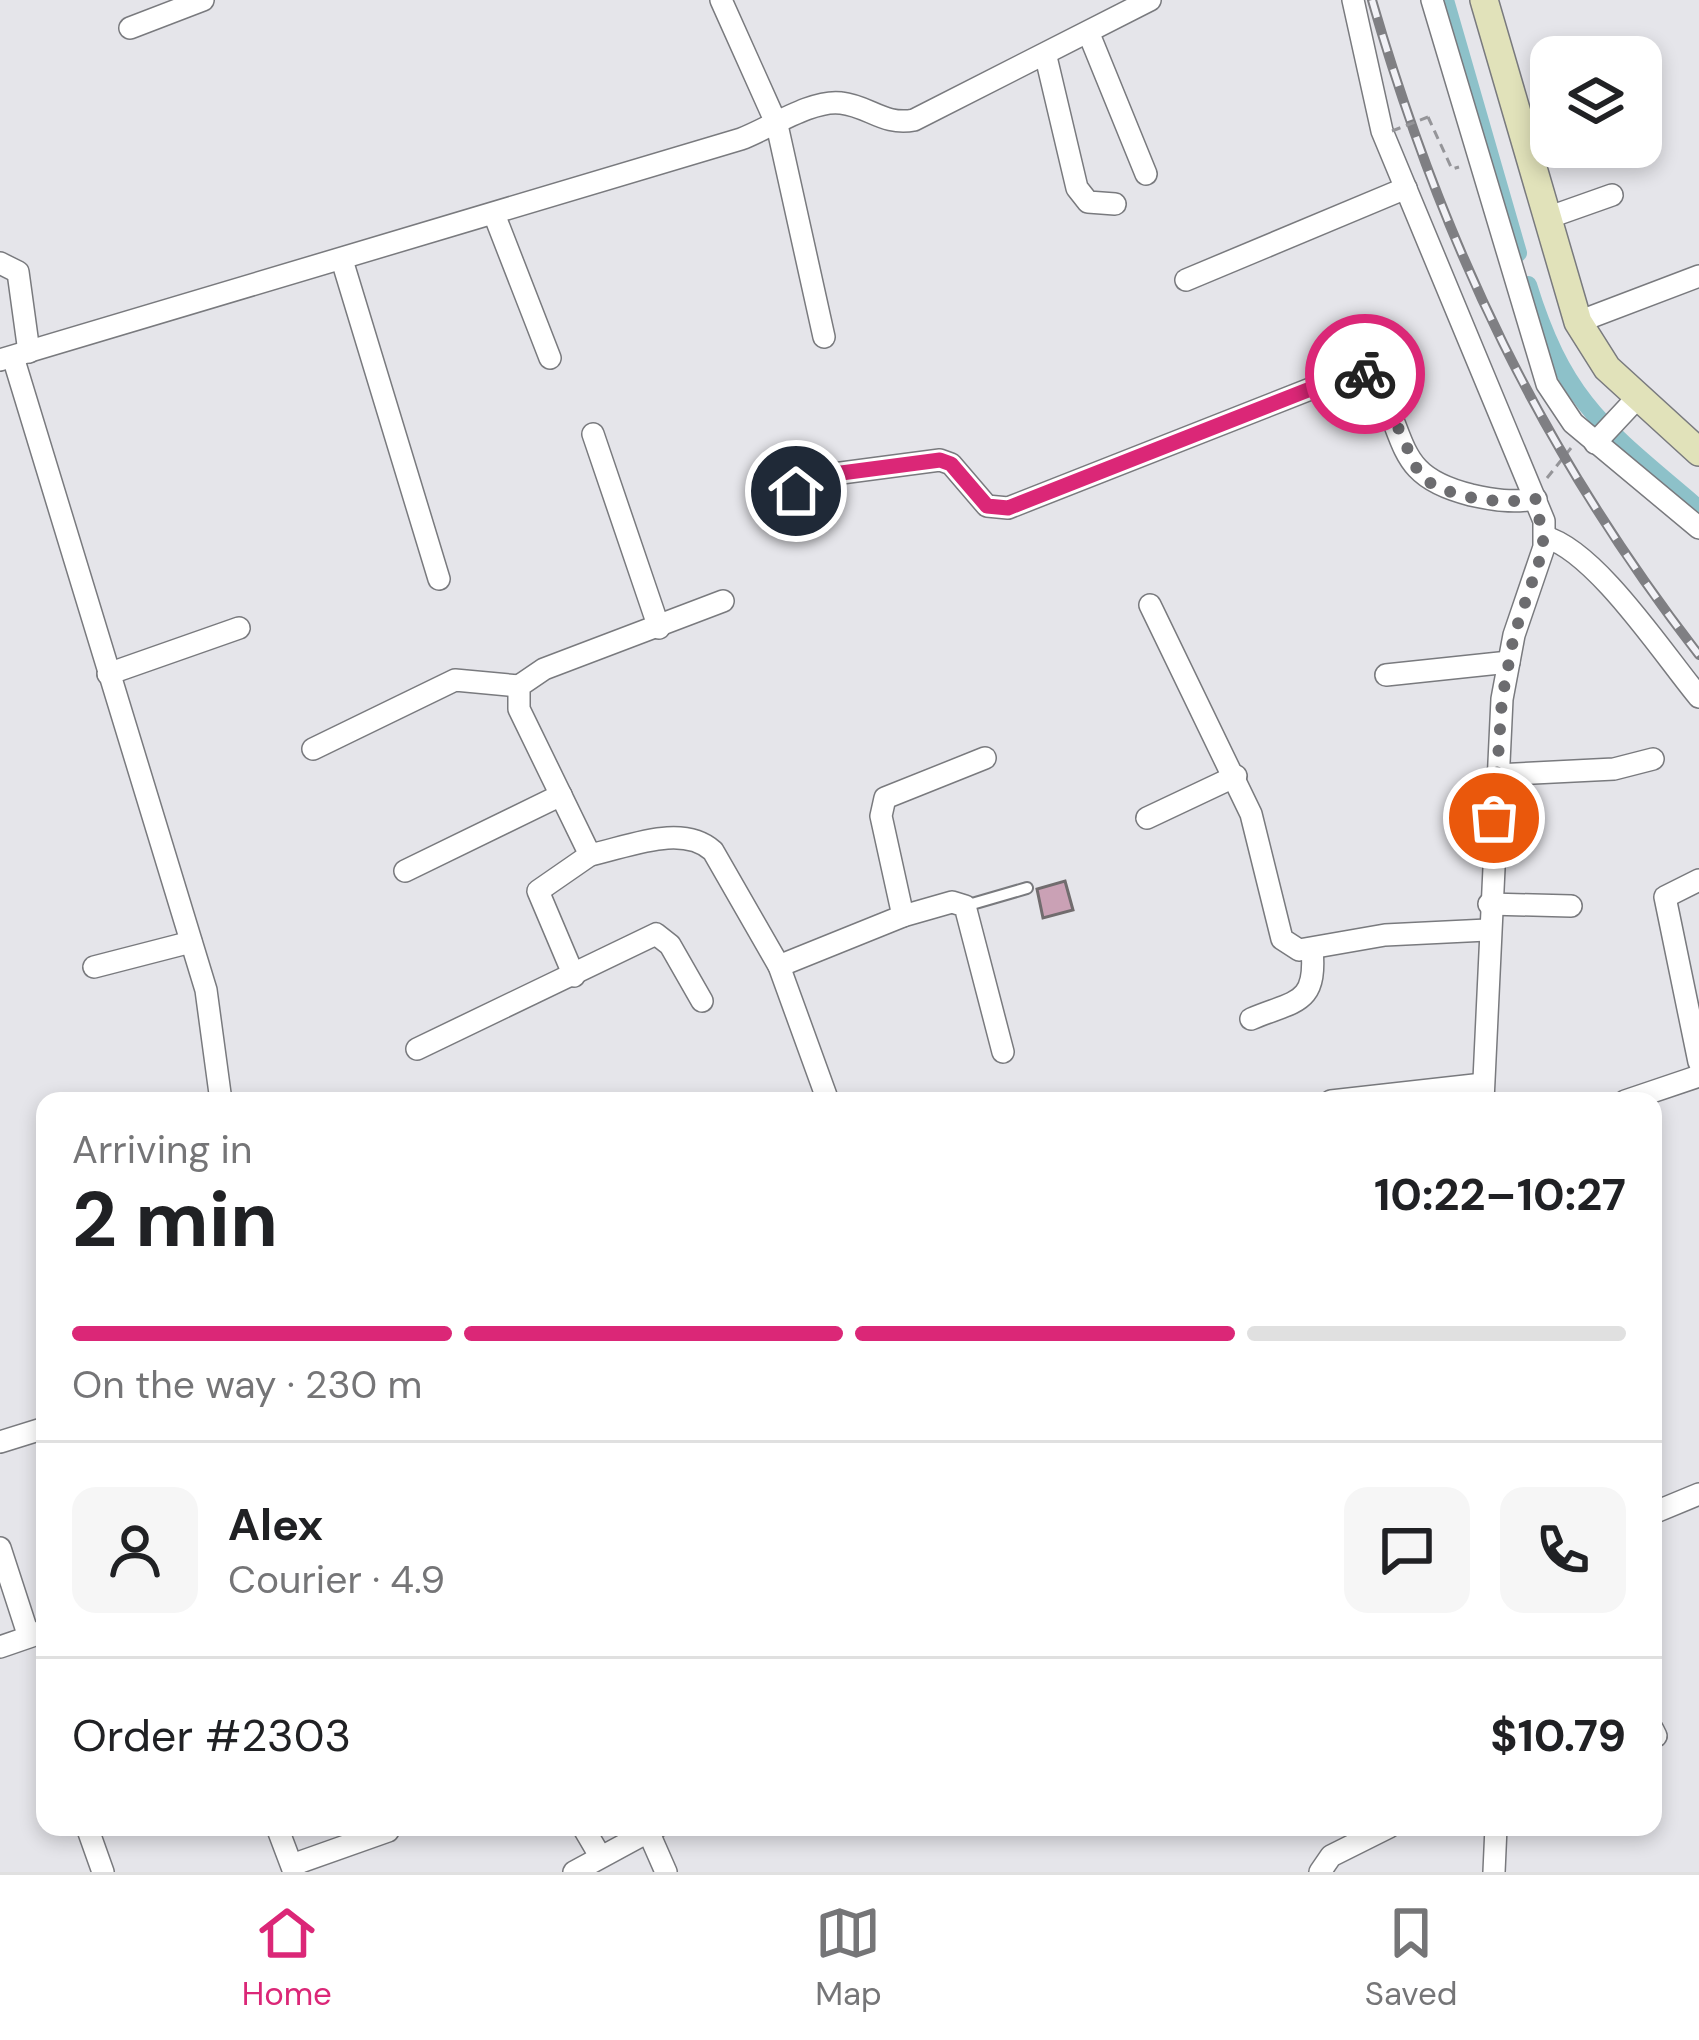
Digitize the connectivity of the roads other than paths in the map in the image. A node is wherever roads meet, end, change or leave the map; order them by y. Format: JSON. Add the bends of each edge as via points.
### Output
{"nodes":[{"id":1,"x":203,"y":0,"type":"edge"},
{"id":2,"x":721,"y":0,"type":"edge"},
{"id":3,"x":1150,"y":0,"type":"edge"},
{"id":4,"x":1353,"y":0,"type":"edge"},
{"id":5,"x":1432,"y":0,"type":"edge"},
{"id":6,"x":1484,"y":0,"type":"edge"},
{"id":7,"x":130,"y":28,"type":"dead end"},
{"id":8,"x":1090,"y":34,"type":"junction"},
{"id":9,"x":1046,"y":57,"type":"junction"},
{"id":10,"x":777,"y":125,"type":"junction"},
{"id":11,"x":1147,"y":174,"type":"dead end"},
{"id":12,"x":1406,"y":188,"type":"junction"},
{"id":13,"x":1612,"y":195,"type":"dead end"},
{"id":14,"x":1115,"y":204,"type":"dead end"},
{"id":15,"x":494,"y":214,"type":"junction"},
{"id":16,"x":1547,"y":218,"type":"junction"},
{"id":17,"x":342,"y":260,"type":"junction"},
{"id":18,"x":0,"y":263,"type":"edge"},
{"id":19,"x":1699,"y":276,"type":"edge"},
{"id":20,"x":1186,"y":280,"type":"dead end"},
{"id":21,"x":1578,"y":322,"type":"junction"},
{"id":22,"x":824,"y":337,"type":"dead end"},
{"id":23,"x":14,"y":356,"type":"edge"},
{"id":24,"x":550,"y":358,"type":"dead end"},
{"id":25,"x":1638,"y":397,"type":"junction"},
{"id":26,"x":593,"y":434,"type":"dead end"},
{"id":27,"x":1589,"y":437,"type":"junction"},
{"id":28,"x":1699,"y":452,"type":"edge"},
{"id":29,"x":770,"y":495,"type":"dead end"},
{"id":30,"x":1536,"y":499,"type":"junction"},
{"id":31,"x":1699,"y":528,"type":"edge"},
{"id":32,"x":1545,"y":538,"type":"junction"},
{"id":33,"x":440,"y":579,"type":"dead end"},
{"id":34,"x":723,"y":602,"type":"dead end"},
{"id":35,"x":1150,"y":605,"type":"dead end"},
{"id":36,"x":239,"y":628,"type":"dead end"},
{"id":37,"x":659,"y":628,"type":"junction"},
{"id":38,"x":1509,"y":662,"type":"junction"},
{"id":39,"x":108,"y":674,"type":"junction"},
{"id":40,"x":1386,"y":675,"type":"dead end"},
{"id":41,"x":519,"y":686,"type":"junction"},
{"id":42,"x":1699,"y":698,"type":"edge"},
{"id":43,"x":313,"y":749,"type":"dead end"},
{"id":44,"x":985,"y":758,"type":"dead end"},
{"id":45,"x":1653,"y":759,"type":"dead end"},
{"id":46,"x":1496,"y":775,"type":"junction"},
{"id":47,"x":1236,"y":776,"type":"junction"},
{"id":48,"x":561,"y":795,"type":"junction"},
{"id":49,"x":1147,"y":818,"type":"dead end"},
{"id":50,"x":590,"y":855,"type":"junction"},
{"id":51,"x":405,"y":871,"type":"dead end"},
{"id":52,"x":1699,"y":880,"type":"edge"},
{"id":53,"x":1027,"y":888,"type":"dead end"},
{"id":54,"x":1489,"y":904,"type":"junction"},
{"id":55,"x":965,"y":906,"type":"junction"},
{"id":56,"x":1571,"y":906,"type":"dead end"},
{"id":57,"x":903,"y":916,"type":"junction"},
{"id":58,"x":1487,"y":930,"type":"junction"},
{"id":59,"x":191,"y":942,"type":"junction"},
{"id":60,"x":1312,"y":949,"type":"junction"},
{"id":61,"x":779,"y":966,"type":"junction"},
{"id":62,"x":94,"y":967,"type":"dead end"},
{"id":63,"x":574,"y":976,"type":"junction"},
{"id":64,"x":702,"y":1001,"type":"dead end"},
{"id":65,"x":1251,"y":1019,"type":"dead end"},
{"id":66,"x":418,"y":1049,"type":"dead end"},
{"id":67,"x":1003,"y":1052,"type":"dead end"},
{"id":68,"x":1699,"y":1062,"type":"edge"},
{"id":69,"x":1699,"y":1076,"type":"edge"},
{"id":70,"x":220,"y":1092,"type":"edge"},
{"id":71,"x":825,"y":1092,"type":"edge"},
{"id":72,"x":1483,"y":1092,"type":"edge"},
{"id":73,"x":1652,"y":1092,"type":"edge"},
{"id":74,"x":36,"y":1431,"type":"edge"},
{"id":75,"x":0,"y":1442,"type":"edge"},
{"id":76,"x":1699,"y":1494,"type":"edge"},
{"id":77,"x":1662,"y":1510,"type":"edge"},
{"id":78,"x":0,"y":1548,"type":"edge"},
{"id":79,"x":36,"y":1630,"type":"edge"},
{"id":80,"x":36,"y":1636,"type":"edge"},
{"id":81,"x":0,"y":1647,"type":"edge"},
{"id":82,"x":90,"y":1836,"type":"edge"},
{"id":83,"x":281,"y":1836,"type":"edge"},
{"id":84,"x":376,"y":1836,"type":"edge"},
{"id":85,"x":588,"y":1836,"type":"edge"},
{"id":86,"x":639,"y":1836,"type":"edge"},
{"id":87,"x":655,"y":1836,"type":"edge"},
{"id":88,"x":1360,"y":1836,"type":"edge"},
{"id":89,"x":1495,"y":1836,"type":"edge"},
{"id":90,"x":600,"y":1856,"type":"junction"},
{"id":91,"x":293,"y":1869,"type":"edge"},
{"id":92,"x":103,"y":1872,"type":"edge"},
{"id":93,"x":574,"y":1872,"type":"edge"},
{"id":94,"x":666,"y":1872,"type":"edge"},
{"id":95,"x":1320,"y":1872,"type":"edge"},
{"id":96,"x":1493,"y":1872,"type":"edge"}],
"edges":[{"from":1,"to":7,"type":"street"},
{"from":2,"to":10,"type":"street"},
{"from":3,"to":8,"type":"street"},
{"from":4,"to":12,"type":"street","via":[[1376,111]]},
{"from":5,"to":27,"type":"street","via":[[1534,357],[1561,407]]},
{"from":6,"to":16,"type":"street"},
{"from":8,"to":9,"type":"street"},
{"from":8,"to":11,"type":"street"},
{"from":9,"to":10,"type":"street","via":[[914,120],[886,121],[838,102]]},
{"from":9,"to":14,"type":"street","via":[[1077,188],[1088,202]]},
{"from":10,"to":15,"type":"street"},
{"from":10,"to":22,"type":"street"},
{"from":12,"to":20,"type":"street"},
{"from":12,"to":30,"type":"street"},
{"from":13,"to":16,"type":"street"},
{"from":15,"to":17,"type":"street"},
{"from":15,"to":24,"type":"street"},
{"from":16,"to":21,"type":"street"},
{"from":17,"to":23,"type":"street"},
{"from":17,"to":33,"type":"street"},
{"from":18,"to":23,"type":"street","via":[[18,272]]},
{"from":19,"to":21,"type":"street"},
{"from":21,"to":25,"type":"street","via":[[1597,356]]},
{"from":23,"to":39,"type":"street"},
{"from":25,"to":27,"type":"street"},
{"from":25,"to":28,"type":"street"},
{"from":26,"to":37,"type":"street"},
{"from":27,"to":31,"type":"street"},
{"from":29,"to":30,"type":"street","via":[[826,475],[940,460],[987,506],[1008,508],[1351,373],[1376,381],[1412,464],[1432,485],[1507,502]]},
{"from":30,"to":32,"type":"street"},
{"from":32,"to":38,"type":"street"},
{"from":32,"to":42,"type":"street","via":[[1576,552]]},
{"from":34,"to":37,"type":"street"},
{"from":35,"to":47,"type":"street"},
{"from":36,"to":39,"type":"street"},
{"from":37,"to":41,"type":"street","via":[[544,668]]},
{"from":38,"to":40,"type":"street"},
{"from":38,"to":46,"type":"street"},
{"from":39,"to":59,"type":"street"},
{"from":41,"to":43,"type":"street","via":[[455,680]]},
{"from":41,"to":48,"type":"street","via":[[519,709]]},
{"from":44,"to":57,"type":"street","via":[[885,798],[881,816]]},
{"from":45,"to":46,"type":"street"},
{"from":46,"to":54,"type":"street"},
{"from":47,"to":49,"type":"street"},
{"from":47,"to":60,"type":"street","via":[[1277,931],[1290,947]]},
{"from":48,"to":50,"type":"street"},
{"from":48,"to":51,"type":"street"},
{"from":50,"to":61,"type":"street","via":[[700,839]]},
{"from":50,"to":63,"type":"street","via":[[538,891]]},
{"from":52,"to":68,"type":"street","via":[[1665,898]]},
{"from":53,"to":55,"type":"lane"},
{"from":54,"to":56,"type":"street"},
{"from":54,"to":58,"type":"street"},
{"from":55,"to":57,"type":"street","via":[[952,902]]},
{"from":55,"to":67,"type":"street"},
{"from":57,"to":61,"type":"street"},
{"from":58,"to":60,"type":"street"},
{"from":58,"to":72,"type":"street"},
{"from":59,"to":62,"type":"street"},
{"from":59,"to":70,"type":"street","via":[[211,1013]]},
{"from":60,"to":65,"type":"street","via":[[1315,980],[1306,995]]},
{"from":61,"to":71,"type":"street"},
{"from":63,"to":64,"type":"street","via":[[656,934]]},
{"from":63,"to":66,"type":"street"},
{"from":69,"to":73,"type":"street"},
{"from":74,"to":75,"type":"street"},
{"from":76,"to":77,"type":"street"},
{"from":78,"to":79,"type":"street"},
{"from":80,"to":81,"type":"street"},
{"from":82,"to":92,"type":"street"},
{"from":83,"to":91,"type":"street"},
{"from":84,"to":91,"type":"street"},
{"from":85,"to":90,"type":"street"},
{"from":86,"to":90,"type":"street"},
{"from":87,"to":94,"type":"street"},
{"from":88,"to":95,"type":"street"},
{"from":89,"to":96,"type":"street"},
{"from":90,"to":93,"type":"street"}]}
